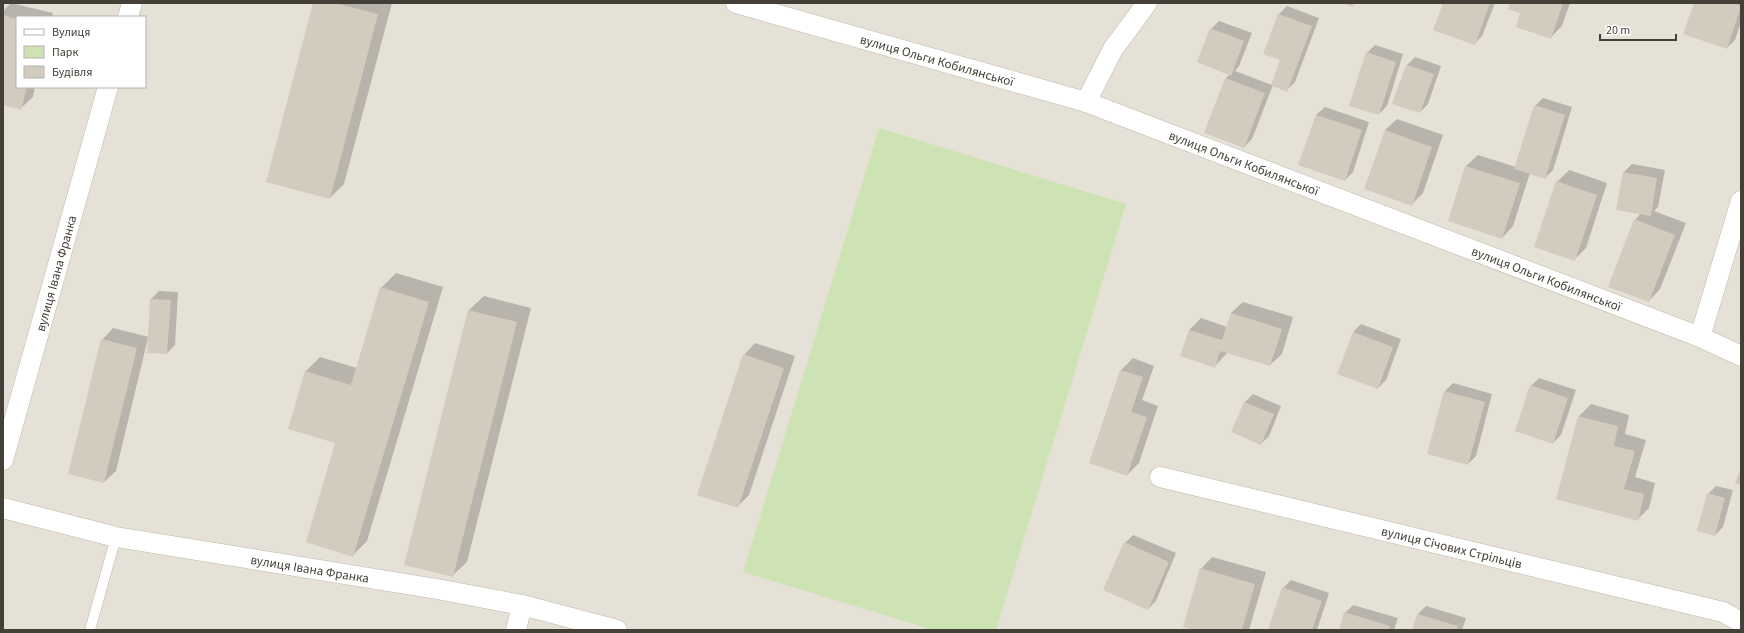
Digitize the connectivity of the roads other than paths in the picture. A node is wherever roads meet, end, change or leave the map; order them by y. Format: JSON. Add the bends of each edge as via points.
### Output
{"nodes":[{"id":1,"x":132,"y":3,"type":"edge"},
{"id":2,"x":736,"y":3,"type":"edge"},
{"id":3,"x":1147,"y":3,"type":"edge"},
{"id":4,"x":128,"y":16,"type":"edge"},
{"id":5,"x":108,"y":88,"type":"edge"},
{"id":6,"x":1086,"y":102,"type":"junction"},
{"id":7,"x":1741,"y":201,"type":"edge"},
{"id":8,"x":1700,"y":338,"type":"junction"},
{"id":9,"x":1741,"y":356,"type":"edge"},
{"id":10,"x":3,"y":460,"type":"edge"},
{"id":11,"x":1160,"y":477,"type":"dead end"},
{"id":12,"x":3,"y":508,"type":"edge"},
{"id":13,"x":116,"y":537,"type":"junction"},
{"id":14,"x":522,"y":605,"type":"junction"},
{"id":15,"x":1741,"y":622,"type":"edge"},
{"id":16,"x":90,"y":630,"type":"edge"},
{"id":17,"x":516,"y":630,"type":"edge"},
{"id":18,"x":617,"y":630,"type":"edge"}],
"edges":[{"from":1,"to":4,"type":"street"},
{"from":2,"to":6,"type":"street","name":"вулиця Ольги Кобилянської"},
{"from":3,"to":6,"type":"street","via":[[1113,49]]},
{"from":5,"to":10,"type":"street","name":"вулиця Івана Франка"},
{"from":6,"to":8,"type":"street","name":"вулиця Ольги Кобилянської"},
{"from":7,"to":8,"type":"street"},
{"from":8,"to":9,"type":"street","name":"вулиця Ольги Кобилянської"},
{"from":11,"to":15,"type":"street","name":"вулиця Січових Стрільців","via":[[1723,612]]},
{"from":12,"to":13,"type":"street","name":"вулиця Івана Франка"},
{"from":13,"to":14,"type":"street","name":"вулиця Івана Франка"},
{"from":13,"to":16,"type":"lane"},
{"from":14,"to":17,"type":"street"},
{"from":14,"to":18,"type":"street","name":"вулиця Івана Франка"}]}
